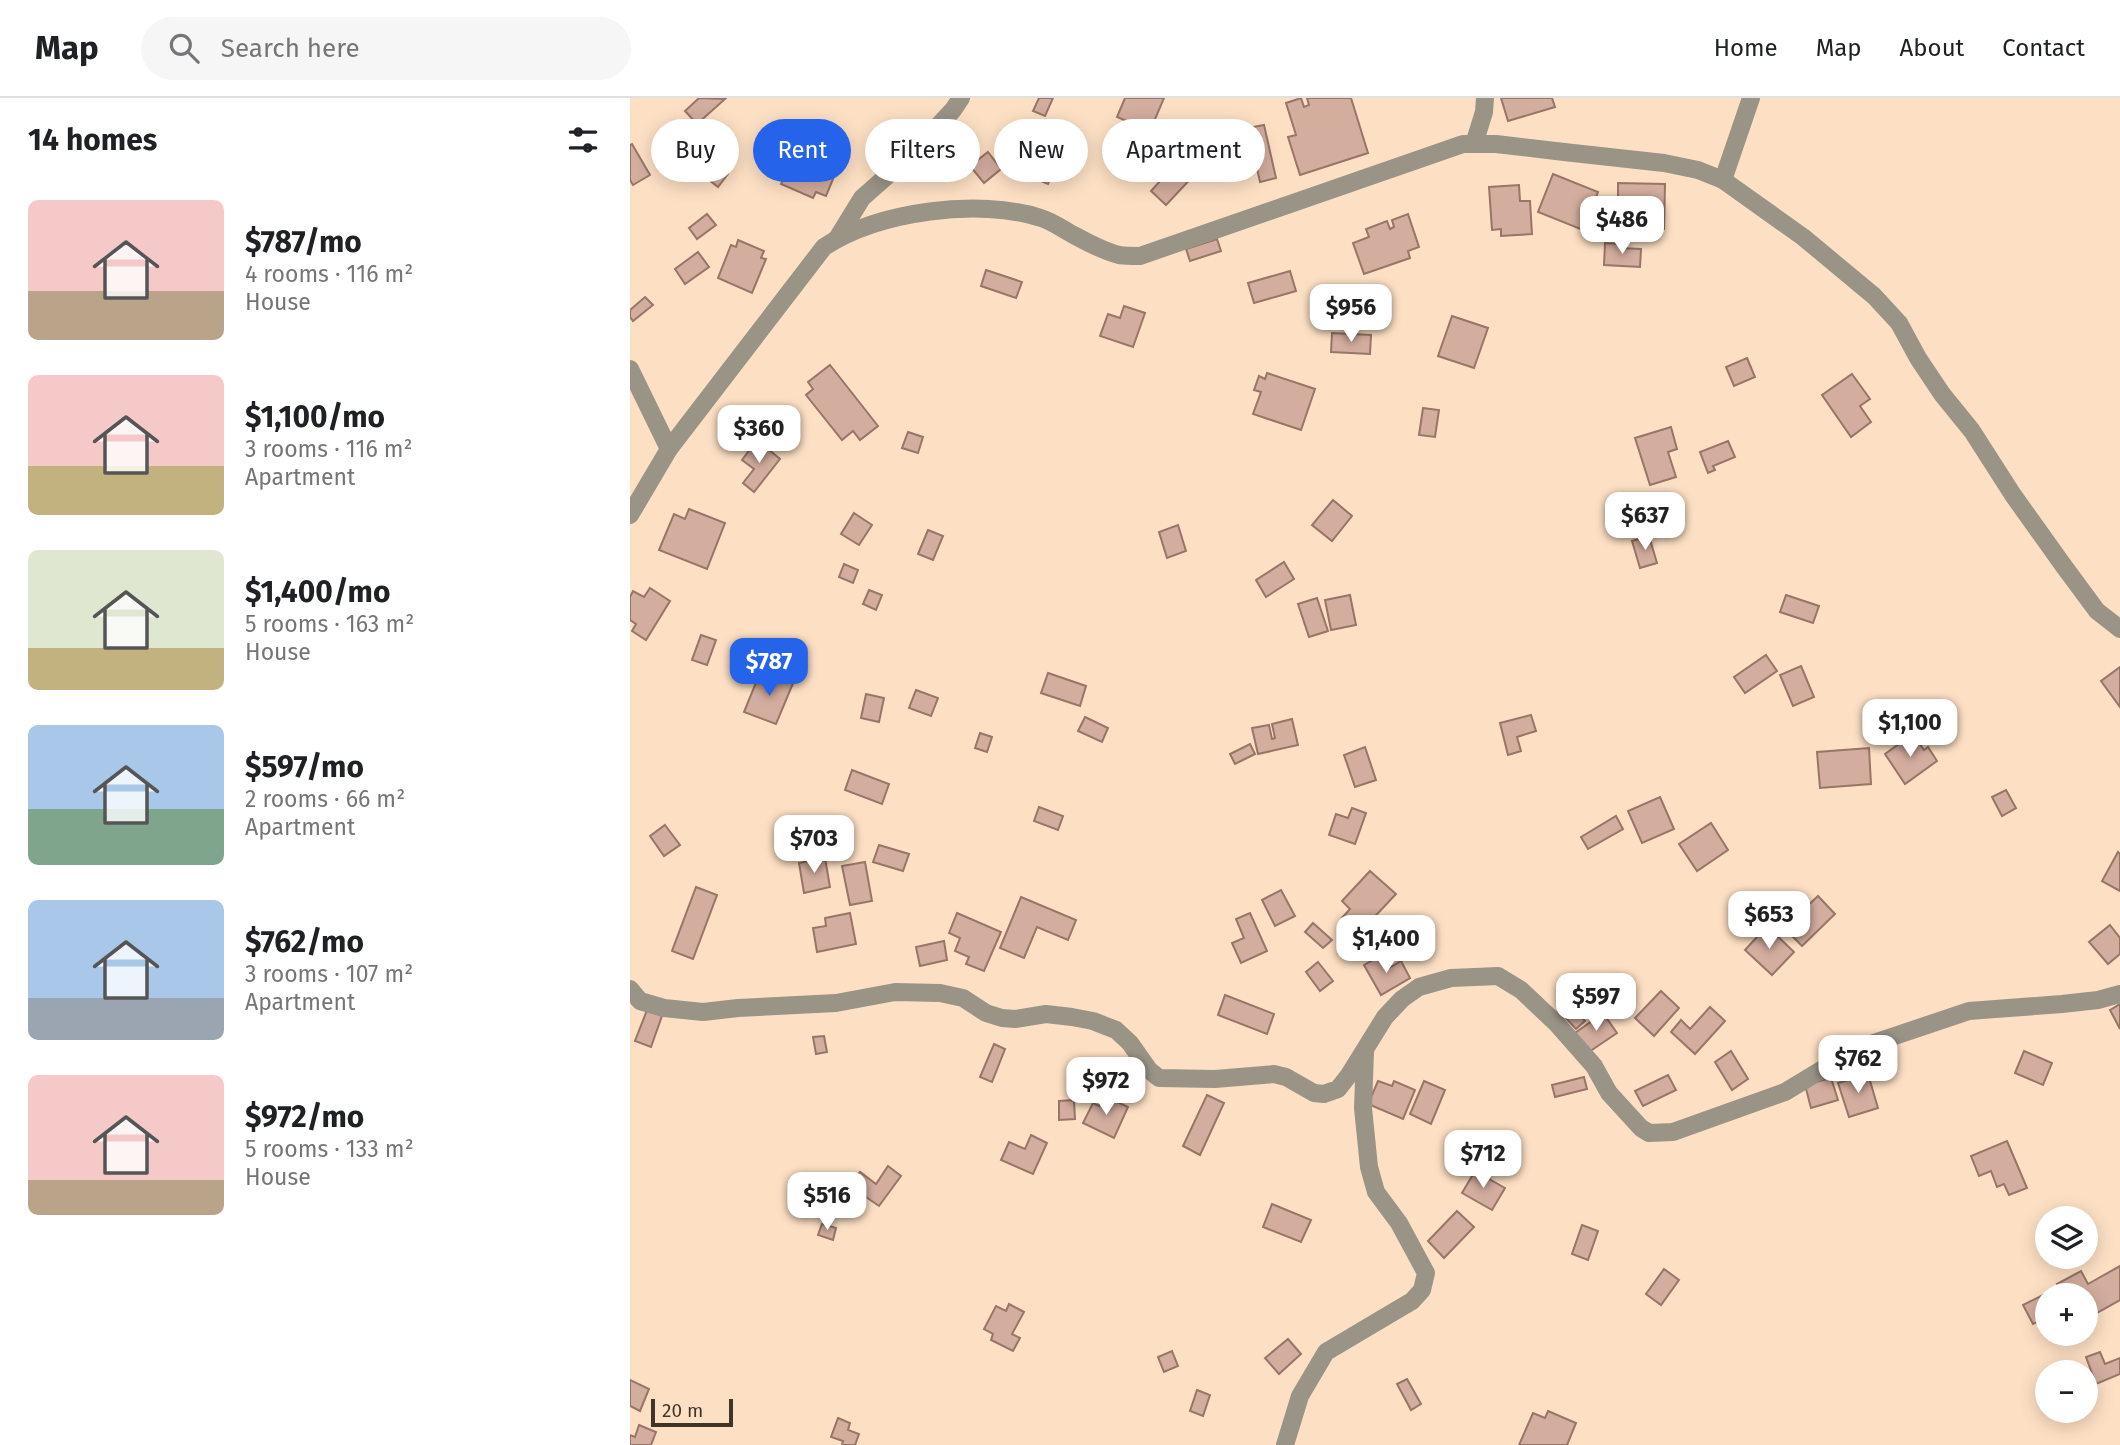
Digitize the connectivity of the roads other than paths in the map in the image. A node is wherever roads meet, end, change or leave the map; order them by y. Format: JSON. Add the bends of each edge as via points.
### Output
{"nodes":[{"id":1,"x":961,"y":98,"type":"edge"},
{"id":2,"x":1485,"y":98,"type":"edge"},
{"id":3,"x":1751,"y":98,"type":"edge"},
{"id":4,"x":1474,"y":144,"type":"junction"},
{"id":5,"x":1723,"y":180,"type":"junction"},
{"id":6,"x":838,"y":237,"type":"junction"},
{"id":7,"x":630,"y":369,"type":"edge"},
{"id":8,"x":669,"y":449,"type":"junction"},
{"id":9,"x":630,"y":515,"type":"edge"},
{"id":10,"x":2120,"y":629,"type":"edge"},
{"id":11,"x":630,"y":989,"type":"edge"},
{"id":12,"x":2120,"y":994,"type":"edge"},
{"id":13,"x":1365,"y":1051,"type":"junction"},
{"id":14,"x":1285,"y":1445,"type":"edge"}],
"edges":[{"from":1,"to":6,"type":"street","via":[[913,153],[862,198]]},
{"from":2,"to":4,"type":"street"},
{"from":3,"to":5,"type":"street"},
{"from":4,"to":5,"type":"street","via":[[1664,163]]},
{"from":4,"to":6,"type":"street","via":[[1140,256],[1119,255],[1043,218],[998,208],[922,212]]},
{"from":5,"to":10,"type":"street","via":[[1803,237],[1899,323],[1942,394],[2063,565],[2097,611]]},
{"from":6,"to":8,"type":"street","via":[[824,247]]},
{"from":7,"to":8,"type":"street"},
{"from":8,"to":9,"type":"street"},
{"from":11,"to":13,"type":"street","via":[[640,1000],[664,1008],[703,1012],[836,1003],[895,992],[940,993],[963,998],[1002,1018],[1046,1014],[1093,1021],[1116,1030],[1159,1078],[1274,1074],[1324,1094],[1338,1089]]},
{"from":12,"to":13,"type":"street","via":[[2098,1000],[1969,1011],[1856,1049],[1785,1092],[1663,1133],[1641,1128],[1557,1024],[1499,976],[1451,978],[1419,987],[1385,1017]]},
{"from":13,"to":14,"type":"street","via":[[1363,1108],[1369,1167],[1376,1192],[1426,1273],[1422,1290],[1412,1301],[1325,1352],[1300,1395]]}]}
